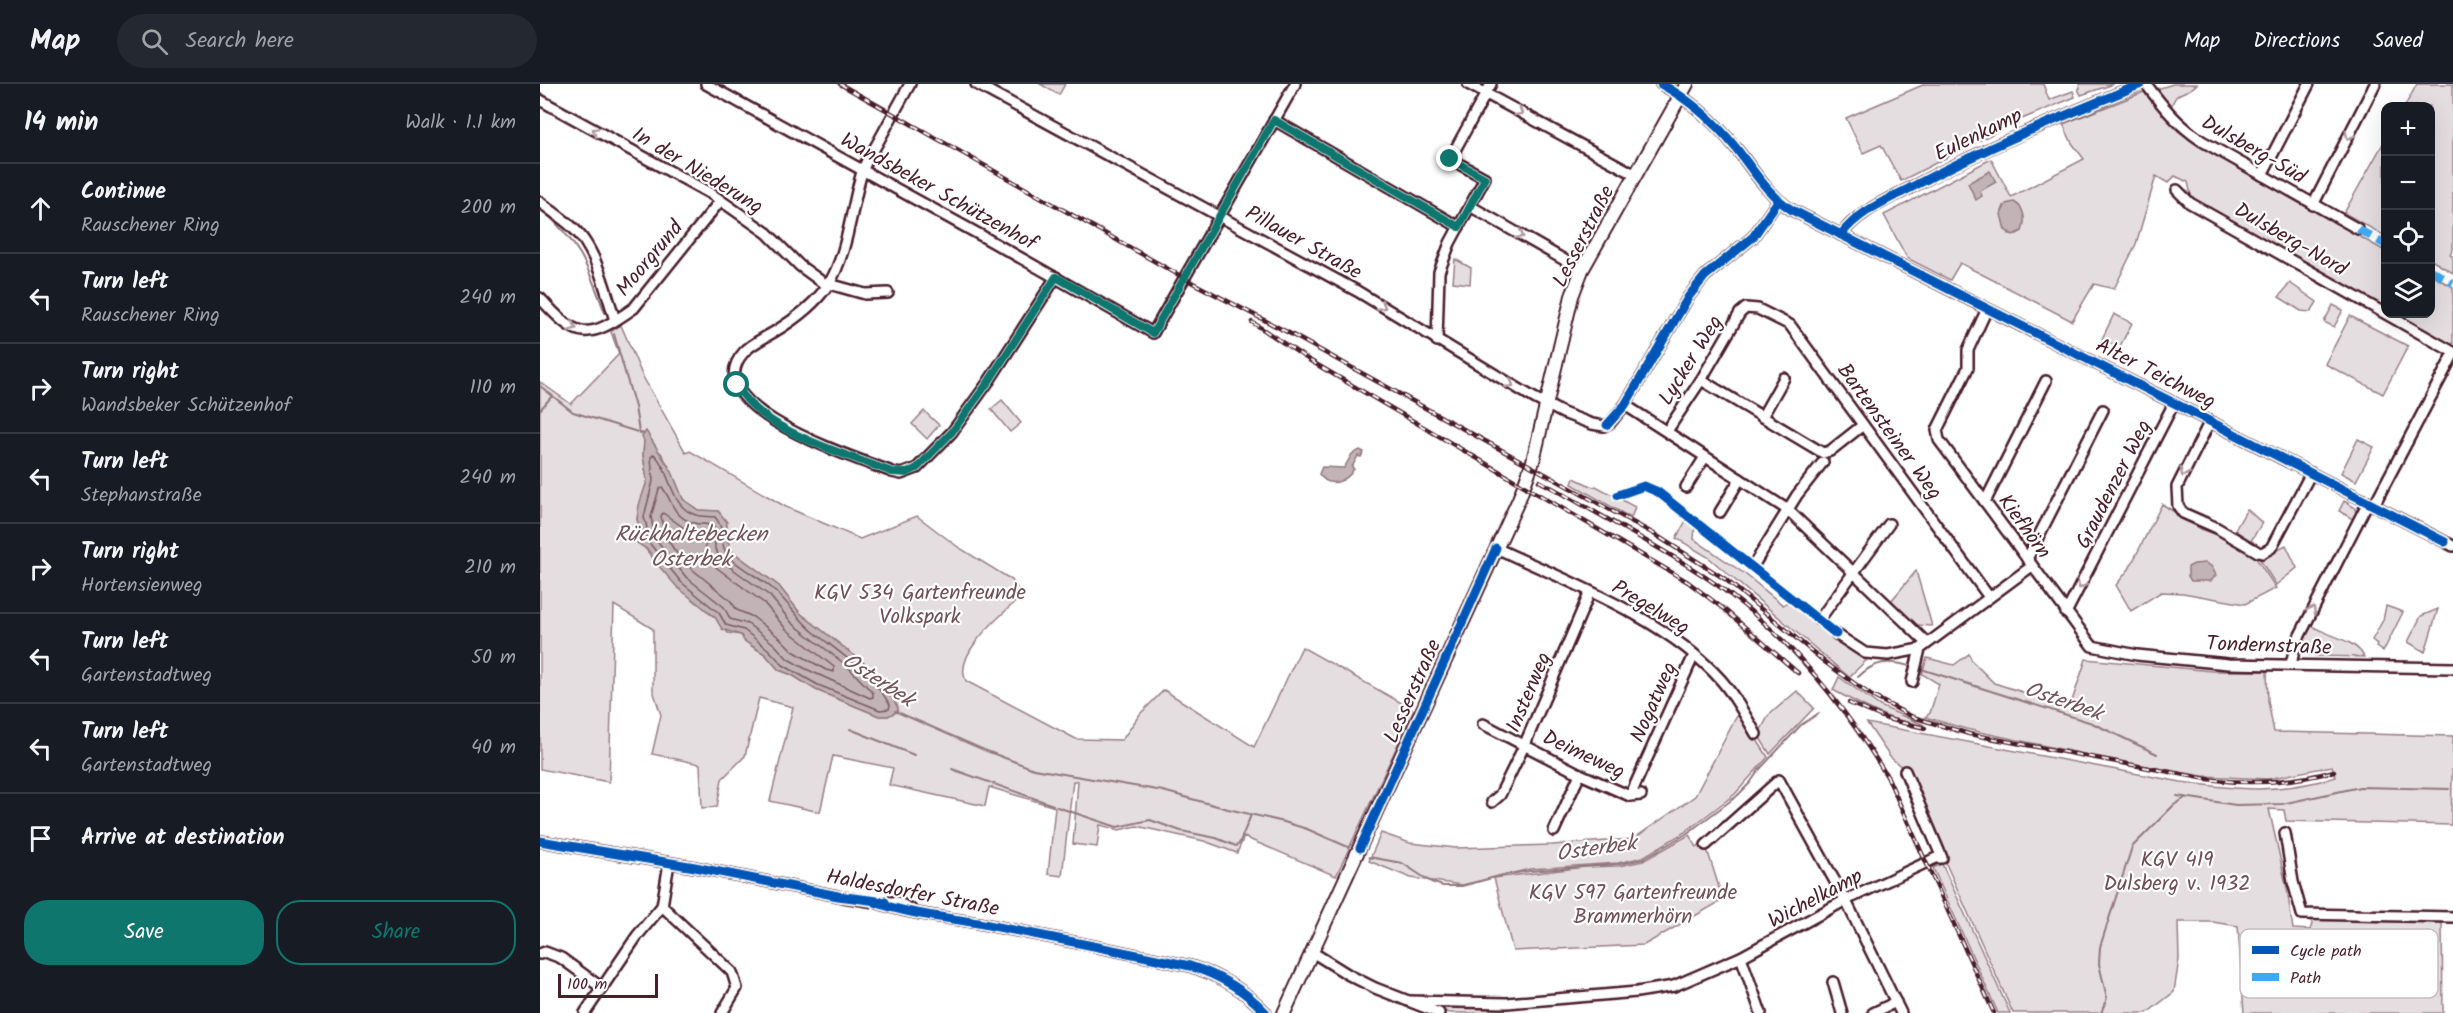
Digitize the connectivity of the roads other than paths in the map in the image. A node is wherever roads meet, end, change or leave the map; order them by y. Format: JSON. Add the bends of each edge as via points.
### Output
{"nodes":[{"id":1,"x":706,"y":84,"type":"edge"},
{"id":2,"x":910,"y":84,"type":"edge"},
{"id":3,"x":976,"y":84,"type":"edge"},
{"id":4,"x":1468,"y":84,"type":"edge"},
{"id":5,"x":1491,"y":84,"type":"edge"},
{"id":6,"x":1661,"y":84,"type":"edge"},
{"id":7,"x":1687,"y":84,"type":"edge"},
{"id":8,"x":2144,"y":84,"type":"edge"},
{"id":9,"x":2309,"y":84,"type":"edge"},
{"id":10,"x":2373,"y":85,"type":"edge"},
{"id":11,"x":1290,"y":86,"type":"edge"},
{"id":12,"x":1486,"y":94,"type":"junction"},
{"id":13,"x":1680,"y":96,"type":"junction"},
{"id":14,"x":540,"y":100,"type":"edge"},
{"id":15,"x":1274,"y":120,"type":"junction"},
{"id":16,"x":863,"y":169,"type":"junction"},
{"id":17,"x":1636,"y":175,"type":"junction"},
{"id":18,"x":2262,"y":175,"type":"junction"},
{"id":19,"x":2176,"y":190,"type":"dead end"},
{"id":20,"x":720,"y":201,"type":"junction"},
{"id":21,"x":1778,"y":201,"type":"junction"},
{"id":22,"x":540,"y":202,"type":"edge"},
{"id":23,"x":2313,"y":205,"type":"junction"},
{"id":24,"x":1470,"y":207,"type":"junction"},
{"id":25,"x":1221,"y":216,"type":"junction"},
{"id":26,"x":1459,"y":227,"type":"junction"},
{"id":27,"x":2358,"y":229,"type":"dead end"},
{"id":28,"x":1842,"y":235,"type":"junction"},
{"id":29,"x":1582,"y":270,"type":"junction"},
{"id":30,"x":1056,"y":277,"type":"junction"},
{"id":31,"x":829,"y":284,"type":"junction"},
{"id":32,"x":888,"y":293,"type":"dead end"},
{"id":33,"x":540,"y":298,"type":"edge"},
{"id":34,"x":1746,"y":308,"type":"joint"},
{"id":35,"x":1987,"y":309,"type":"junction"},
{"id":36,"x":615,"y":320,"type":"junction"},
{"id":37,"x":1437,"y":341,"type":"junction"},
{"id":38,"x":2453,"y":353,"type":"edge"},
{"id":39,"x":1784,"y":378,"type":"dead end"},
{"id":40,"x":1701,"y":380,"type":"junction"},
{"id":41,"x":2046,"y":381,"type":"dead end"},
{"id":42,"x":2174,"y":403,"type":"junction"},
{"id":43,"x":1547,"y":404,"type":"junction"},
{"id":44,"x":1625,"y":405,"type":"junction"},
{"id":45,"x":2103,"y":410,"type":"dead end"},
{"id":46,"x":1762,"y":417,"type":"junction"},
{"id":47,"x":2210,"y":421,"type":"junction"},
{"id":48,"x":1863,"y":426,"type":"junction"},
{"id":49,"x":1667,"y":431,"type":"junction"},
{"id":50,"x":1705,"y":457,"type":"junction"},
{"id":51,"x":1823,"y":462,"type":"dead end"},
{"id":52,"x":2311,"y":473,"type":"junction"},
{"id":53,"x":1740,"y":479,"type":"junction"},
{"id":54,"x":1686,"y":486,"type":"dead end"},
{"id":55,"x":1985,"y":502,"type":"junction"},
{"id":56,"x":2371,"y":504,"type":"junction"},
{"id":57,"x":1788,"y":510,"type":"junction"},
{"id":58,"x":1720,"y":512,"type":"dead end"},
{"id":59,"x":1889,"y":524,"type":"dead end"},
{"id":60,"x":2453,"y":546,"type":"edge"},
{"id":61,"x":1496,"y":548,"type":"junction"},
{"id":62,"x":2029,"y":562,"type":"junction"},
{"id":63,"x":1753,"y":566,"type":"dead end"},
{"id":64,"x":1854,"y":572,"type":"junction"},
{"id":65,"x":1590,"y":592,"type":"junction"},
{"id":66,"x":1989,"y":597,"type":"junction"},
{"id":67,"x":2067,"y":614,"type":"junction"},
{"id":68,"x":1819,"y":620,"type":"dead end"},
{"id":69,"x":1836,"y":634,"type":"dead end"},
{"id":70,"x":2086,"y":642,"type":"joint"},
{"id":71,"x":1923,"y":646,"type":"junction"},
{"id":72,"x":1694,"y":655,"type":"junction"},
{"id":73,"x":2291,"y":664,"type":"junction"},
{"id":74,"x":2453,"y":668,"type":"edge"},
{"id":75,"x":1912,"y":682,"type":"dead end"},
{"id":76,"x":1483,"y":724,"type":"dead end"},
{"id":77,"x":1756,"y":734,"type":"dead end"},
{"id":78,"x":1524,"y":746,"type":"junction"},
{"id":79,"x":1905,"y":771,"type":"dead end"},
{"id":80,"x":1580,"y":774,"type":"junction"},
{"id":81,"x":1636,"y":796,"type":"joint"},
{"id":82,"x":1492,"y":802,"type":"dead end"},
{"id":83,"x":1554,"y":831,"type":"dead end"},
{"id":84,"x":2285,"y":833,"type":"dead end"},
{"id":85,"x":540,"y":842,"type":"edge"},
{"id":86,"x":1706,"y":845,"type":"dead end"},
{"id":87,"x":669,"y":863,"type":"junction"},
{"id":88,"x":1844,"y":901,"type":"junction"},
{"id":89,"x":663,"y":906,"type":"junction"},
{"id":90,"x":2453,"y":917,"type":"edge"},
{"id":91,"x":1312,"y":952,"type":"junction"},
{"id":92,"x":540,"y":954,"type":"edge"},
{"id":93,"x":1741,"y":957,"type":"junction"},
{"id":94,"x":1833,"y":982,"type":"dead end"},
{"id":95,"x":602,"y":988,"type":"junction"},
{"id":96,"x":1408,"y":1001,"type":"junction"},
{"id":97,"x":1896,"y":1002,"type":"junction"},
{"id":98,"x":1507,"y":1003,"type":"junction"},
{"id":99,"x":585,"y":1013,"type":"edge"},
{"id":100,"x":723,"y":1013,"type":"edge"},
{"id":101,"x":1266,"y":1013,"type":"edge"},
{"id":102,"x":1284,"y":1013,"type":"edge"},
{"id":103,"x":1439,"y":1013,"type":"edge"},
{"id":104,"x":1508,"y":1013,"type":"edge"},
{"id":105,"x":1761,"y":1013,"type":"edge"},
{"id":106,"x":1842,"y":1013,"type":"edge"},
{"id":107,"x":1873,"y":1013,"type":"edge"},
{"id":108,"x":1901,"y":1013,"type":"edge"}],
"edges":[{"from":1,"to":16,"type":"street","name":"Wandsbeker Schützenhof"},
{"from":2,"to":16,"type":"street"},
{"from":3,"to":25,"type":"street","name":"Pillauer Straße"},
{"from":4,"to":12,"type":"street"},
{"from":5,"to":12,"type":"street"},
{"from":6,"to":13,"type":"street"},
{"from":7,"to":13,"type":"main road","name":"Lesserstraße"},
{"from":8,"to":18,"type":"street","name":"Dulsberg-Süd","via":[[2182,128]]},
{"from":8,"to":28,"type":"street","name":"Eulenkamp","via":[[1971,156],[1866,212]]},
{"from":9,"to":18,"type":"street"},
{"from":10,"to":23,"type":"street","one_way":true},
{"from":11,"to":15,"type":"street"},
{"from":12,"to":17,"type":"street","one_way":true},
{"from":12,"to":24,"type":"street","via":[[1450,159],[1485,178]]},
{"from":13,"to":17,"type":"main road","name":"Lesserstraße"},
{"from":13,"to":21,"type":"street","via":[[1722,133]]},
{"from":20,"to":14,"type":"street","name":"In der Niederung","one_way":true},
{"from":15,"to":25,"type":"street"},
{"from":15,"to":26,"type":"street"},
{"from":16,"to":30,"type":"street","name":"Wandsbeker Schützenhof"},
{"from":16,"to":31,"type":"street"},
{"from":17,"to":29,"type":"main road","name":"Lesserstraße"},
{"from":18,"to":23,"type":"street","name":"Dulsberg-Süd"},
{"from":19,"to":38,"type":"street","name":"Dulsberg-Nord","via":[[2190,203]]},
{"from":20,"to":31,"type":"street","name":"In der Niederung","via":[[767,233],[800,266]]},
{"from":20,"to":36,"type":"street","name":"Moorgrund","via":[[634,308]]},
{"from":21,"to":28,"type":"street","name":"Alter Teichweg"},
{"from":21,"to":44,"type":"street","via":[[1753,237],[1705,276],[1689,296]]},
{"from":22,"to":36,"type":"street","via":[[584,241]]},
{"from":23,"to":27,"type":"street","name":"Dulsberg-Süd"},
{"from":24,"to":26,"type":"street"},
{"from":24,"to":29,"type":"street","one_way":true},
{"from":25,"to":30,"type":"street","name":"Wandsbeker Schützenhof","via":[[1153,333]]},
{"from":25,"to":37,"type":"street","name":"Pillauer Straße","one_way":true},
{"from":26,"to":37,"type":"street","via":[[1439,272]]},
{"from":28,"to":35,"type":"street","name":"Alter Teichweg"},
{"from":29,"to":43,"type":"main road","name":"Lesserstraße","via":[[1572,296]]},
{"from":30,"to":31,"type":"street","via":[[954,429],[917,468],[901,474],[779,424],[742,395],[734,377],[735,365],[745,350],[786,325]]},
{"from":31,"to":32,"type":"street","name":"In der Niederung","via":[[865,294]]},
{"from":33,"to":36,"type":"street","name":"Moorgrund","one_way":true,"via":[[563,323],[576,330],[589,331]]},
{"from":34,"to":40,"type":"street","name":"Lycker Weg"},
{"from":34,"to":48,"type":"street","name":"Bartensteiner Weg","via":[[1758,309],[1790,325]]},
{"from":35,"to":42,"type":"street","name":"Alter Teichweg"},
{"from":35,"to":55,"type":"street","name":"Kiefhörn","via":[[1969,346],[1968,368],[1937,430],[1939,440]]},
{"from":37,"to":43,"type":"street","name":"Pillauer Straße","one_way":true},
{"from":38,"to":56,"type":"street"},
{"from":39,"to":46,"type":"street"},
{"from":40,"to":46,"type":"street"},
{"from":40,"to":49,"type":"street","name":"Lycker Weg"},
{"from":41,"to":55,"type":"street"},
{"from":42,"to":47,"type":"street","name":"Alter Teichweg"},
{"from":42,"to":67,"type":"street","name":"Graudenzer Weg","one_way":true},
{"from":43,"to":44,"type":"street","name":"Pillauer Straße","via":[[1563,414],[1607,425]]},
{"from":43,"to":61,"type":"main road","name":"Lesserstraße","via":[[1533,461]]},
{"from":44,"to":49,"type":"street"},
{"from":45,"to":62,"type":"street"},
{"from":46,"to":48,"type":"street","via":[[1823,453]]},
{"from":47,"to":52,"type":"street","name":"Alter Teichweg"},
{"from":47,"to":52,"type":"street","name":"Alter Teichweg","one_way":true,"via":[[2177,487],[2178,506],[2183,513],[2262,553],[2271,548]]},
{"from":48,"to":66,"type":"street","name":"Bartensteiner Weg"},
{"from":49,"to":50,"type":"street"},
{"from":50,"to":53,"type":"street"},
{"from":50,"to":54,"type":"street"},
{"from":51,"to":57,"type":"street"},
{"from":52,"to":56,"type":"street","name":"Alter Teichweg"},
{"from":53,"to":57,"type":"street"},
{"from":53,"to":58,"type":"street"},
{"from":55,"to":62,"type":"street","name":"Kiefhörn"},
{"from":56,"to":60,"type":"street","name":"Alter Teichweg"},
{"from":73,"to":56,"type":"street","one_way":true,"via":[[2296,643]]},
{"from":57,"to":63,"type":"street"},
{"from":57,"to":64,"type":"street"},
{"from":59,"to":64,"type":"street"},
{"from":61,"to":65,"type":"street","name":"Pregelweg"},
{"from":61,"to":91,"type":"main road","name":"Lesserstraße"},
{"from":62,"to":66,"type":"street"},
{"from":62,"to":67,"type":"street","name":"Kiefhörn"},
{"from":64,"to":68,"type":"street"},
{"from":64,"to":71,"type":"street"},
{"from":65,"to":72,"type":"street","name":"Pregelweg","via":[[1640,618]]},
{"from":65,"to":78,"type":"street","name":"Insterweg"},
{"from":66,"to":71,"type":"street"},
{"from":67,"to":70,"type":"street","name":"Kiefhörn"},
{"from":69,"to":71,"type":"street","via":[[1865,652],[1888,655]]},
{"from":70,"to":73,"type":"street","name":"Tondernstraße","via":[[2137,655],[2228,664]]},
{"from":71,"to":75,"type":"street"},
{"from":72,"to":77,"type":"street","name":"Pregelweg","via":[[1722,682]]},
{"from":72,"to":81,"type":"street","name":"Nogatweg"},
{"from":73,"to":74,"type":"street","name":"Tondernstraße"},
{"from":76,"to":78,"type":"street","name":"Deimeweg"},
{"from":78,"to":80,"type":"street","name":"Deimeweg"},
{"from":78,"to":82,"type":"street","name":"Insterweg","via":[[1500,795]]},
{"from":79,"to":88,"type":"street","name":"Wichelkamp","via":[[1942,858]]},
{"from":80,"to":81,"type":"street","name":"Deimeweg"},
{"from":80,"to":83,"type":"street"},
{"from":84,"to":90,"type":"street","via":[[2302,914]]},
{"from":85,"to":87,"type":"street","name":"Haldesdorfer Straße"},
{"from":86,"to":88,"type":"street","via":[[1779,780]]},
{"from":87,"to":89,"type":"street"},
{"from":87,"to":101,"type":"street","name":"Haldesdorfer Straße","via":[[1197,968],[1235,987]]},
{"from":88,"to":93,"type":"street","name":"Wichelkamp"},
{"from":88,"to":97,"type":"street"},
{"from":89,"to":95,"type":"street"},
{"from":89,"to":100,"type":"street","via":[[732,972],[736,988]]},
{"from":91,"to":96,"type":"street","via":[[1348,975]]},
{"from":91,"to":102,"type":"main road","name":"Lesserstraße"},
{"from":92,"to":95,"type":"street","via":[[561,958]]},
{"from":93,"to":98,"type":"street","name":"Wichelkamp","via":[[1674,986]]},
{"from":93,"to":105,"type":"street"},
{"from":94,"to":106,"type":"street"},
{"from":95,"to":99,"type":"street"},
{"from":96,"to":98,"type":"street","name":"Wichelkamp"},
{"from":96,"to":103,"type":"street"},
{"from":97,"to":107,"type":"street"},
{"from":97,"to":108,"type":"street"},
{"from":98,"to":104,"type":"street"}]}
